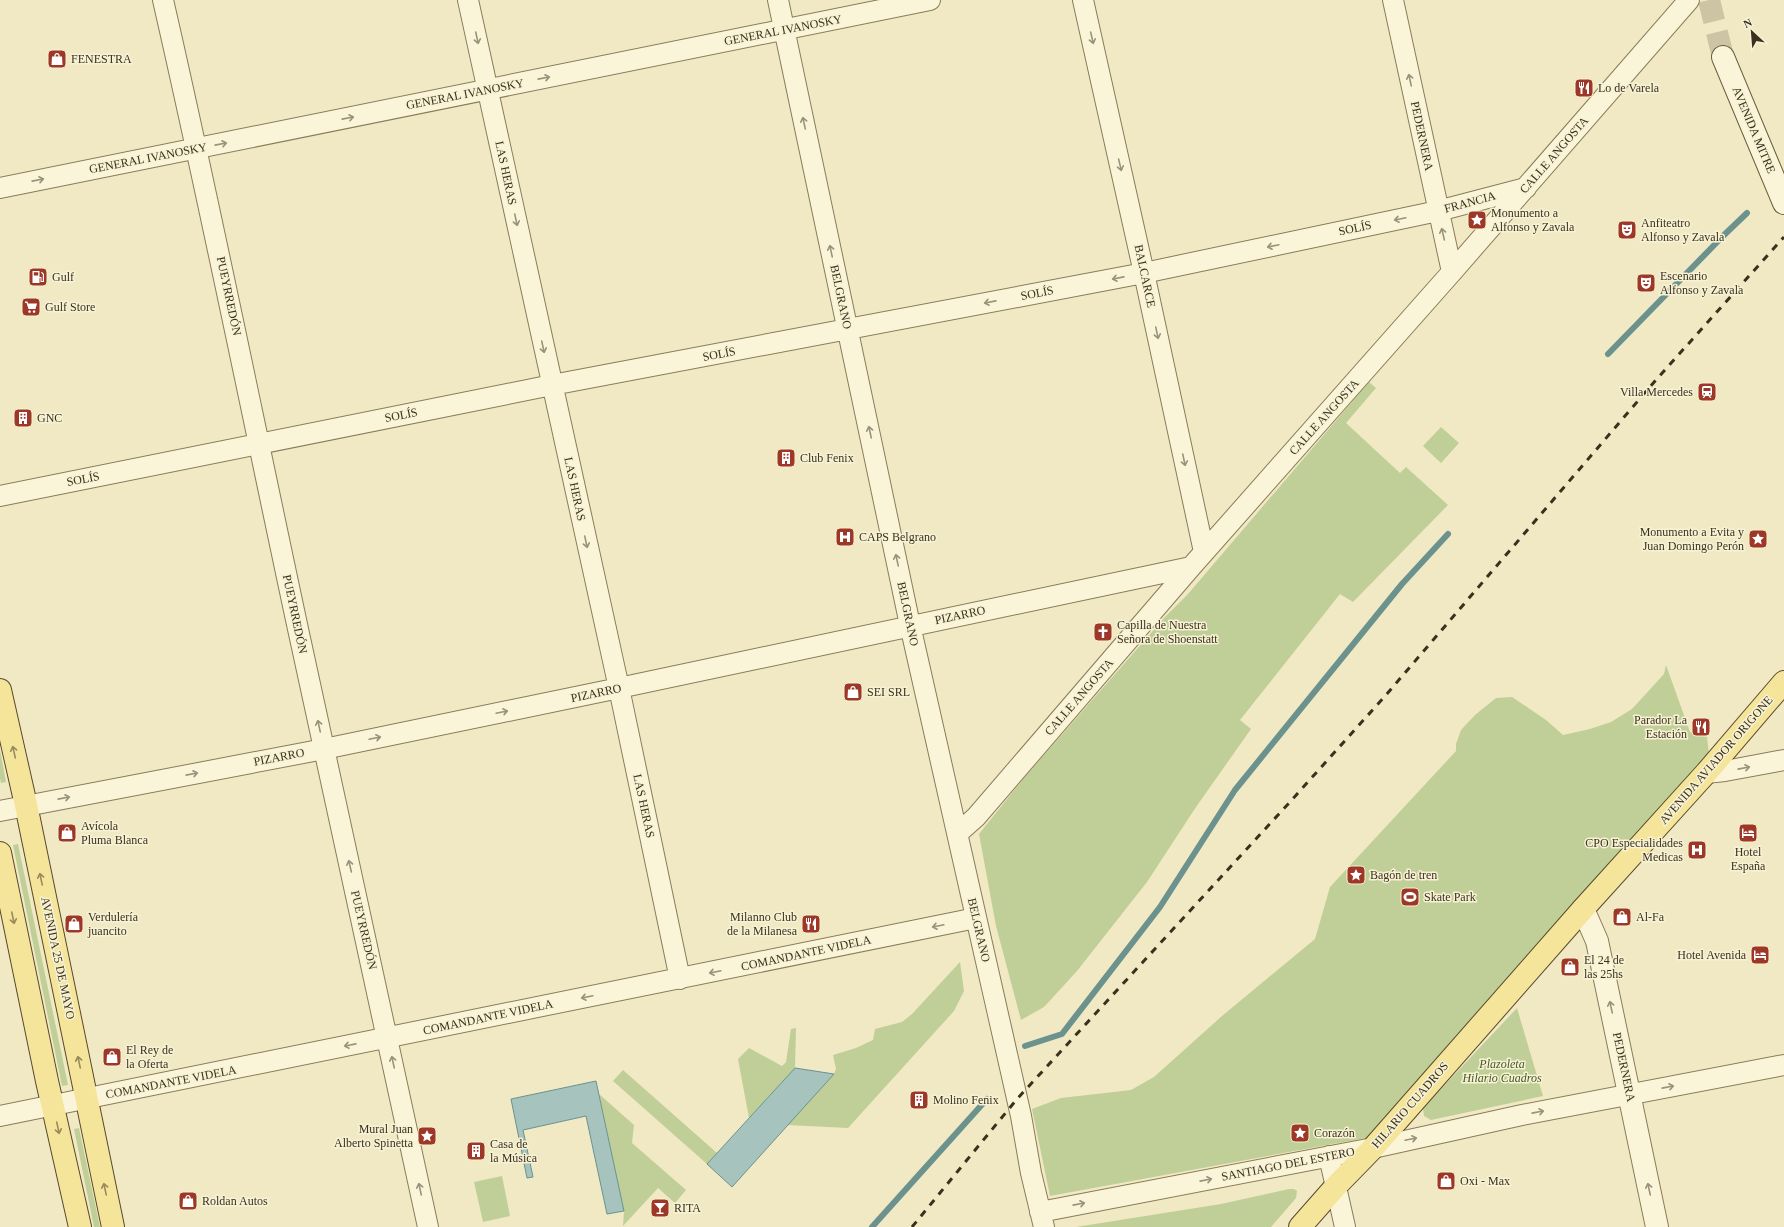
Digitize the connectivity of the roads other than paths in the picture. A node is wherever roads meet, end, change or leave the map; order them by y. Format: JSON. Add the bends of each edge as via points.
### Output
{"nodes":[{"id":1,"x":163,"y":0,"type":"edge"},
{"id":2,"x":468,"y":0,"type":"edge"},
{"id":3,"x":778,"y":0,"type":"edge"},
{"id":4,"x":930,"y":0,"type":"edge"},
{"id":5,"x":1083,"y":0,"type":"edge"},
{"id":6,"x":1393,"y":0,"type":"edge"},
{"id":7,"x":1689,"y":0,"type":"edge"},
{"id":8,"x":784,"y":30,"type":"junction"},
{"id":9,"x":1723,"y":57,"type":"tunnel mouth"},
{"id":10,"x":488,"y":89,"type":"junction"},
{"id":11,"x":197,"y":148,"type":"junction"},
{"id":12,"x":0,"y":188,"type":"edge"},
{"id":13,"x":1526,"y":188,"type":"junction"},
{"id":14,"x":1784,"y":204,"type":"edge"},
{"id":15,"x":1438,"y":211,"type":"junction"},
{"id":16,"x":1452,"y":272,"type":"junction"},
{"id":17,"x":1144,"y":273,"type":"junction"},
{"id":18,"x":848,"y":329,"type":"junction"},
{"id":19,"x":552,"y":385,"type":"junction"},
{"id":20,"x":259,"y":444,"type":"junction"},
{"id":21,"x":0,"y":496,"type":"edge"},
{"id":22,"x":1198,"y":560,"type":"junction"},
{"id":23,"x":910,"y":625,"type":"junction"},
{"id":24,"x":1784,"y":682,"type":"edge"},
{"id":25,"x":619,"y":688,"type":"junction"},
{"id":26,"x":0,"y":690,"type":"edge"},
{"id":27,"x":324,"y":748,"type":"junction"},
{"id":28,"x":1784,"y":760,"type":"edge"},
{"id":29,"x":1706,"y":774,"type":"junction"},
{"id":30,"x":26,"y":805,"type":"junction"},
{"id":31,"x":0,"y":811,"type":"edge"},
{"id":32,"x":958,"y":833,"type":"junction"},
{"id":33,"x":0,"y":853,"type":"edge"},
{"id":34,"x":1583,"y":909,"type":"junction"},
{"id":35,"x":976,"y":918,"type":"junction"},
{"id":36,"x":680,"y":979,"type":"junction"},
{"id":37,"x":388,"y":1038,"type":"junction"},
{"id":38,"x":1784,"y":1065,"type":"edge"},
{"id":39,"x":1630,"y":1094,"type":"junction"},
{"id":40,"x":86,"y":1099,"type":"junction"},
{"id":41,"x":53,"y":1106,"type":"junction"},
{"id":42,"x":0,"y":1116,"type":"edge"},
{"id":43,"x":1373,"y":1148,"type":"junction"},
{"id":44,"x":1330,"y":1156,"type":"junction"},
{"id":45,"x":1337,"y":1185,"type":"junction"},
{"id":46,"x":1042,"y":1219,"type":"edge"},
{"id":47,"x":80,"y":1227,"type":"edge"},
{"id":48,"x":114,"y":1227,"type":"edge"},
{"id":49,"x":428,"y":1227,"type":"edge"},
{"id":50,"x":1300,"y":1227,"type":"edge"},
{"id":51,"x":1345,"y":1227,"type":"edge"},
{"id":52,"x":1657,"y":1227,"type":"edge"}],
"edges":[{"from":1,"to":11,"type":"street","name":"PUEYRREDÓN"},
{"from":2,"to":10,"type":"street","name":"LAS HERAS","one_way":true},
{"from":3,"to":8,"type":"street","name":"BELGRANO"},
{"from":4,"to":8,"type":"street","name":"GENERAL IVANOSKY"},
{"from":5,"to":17,"type":"street","name":"BALCARCE","one_way":true},
{"from":15,"to":6,"type":"street","name":"PEDERNERA","one_way":true},
{"from":7,"to":13,"type":"street","name":"CALLE ANGOSTA"},
{"from":10,"to":8,"type":"street","name":"GENERAL IVANOSKY","one_way":true},
{"from":18,"to":8,"type":"street","name":"BELGRANO","one_way":true},
{"from":9,"to":14,"type":"street","name":"AVENIDA MITRE"},
{"from":11,"to":10,"type":"street","name":"GENERAL IVANOSKY","one_way":true},
{"from":10,"to":19,"type":"street","name":"LAS HERAS","one_way":true},
{"from":12,"to":11,"type":"street","name":"GENERAL IVANOSKY","one_way":true},
{"from":11,"to":20,"type":"street","name":"PUEYRREDÓN"},
{"from":13,"to":15,"type":"street","name":"FRANCIA"},
{"from":13,"to":16,"type":"street","name":"CALLE ANGOSTA"},
{"from":16,"to":15,"type":"street","name":"PEDERNERA","one_way":true},
{"from":15,"to":17,"type":"street","name":"SOLÍS","one_way":true},
{"from":16,"to":22,"type":"street","name":"CALLE ANGOSTA"},
{"from":17,"to":18,"type":"street","name":"SOLÍS","one_way":true},
{"from":17,"to":22,"type":"street","name":"BALCARCE","one_way":true},
{"from":18,"to":19,"type":"street","name":"SOLÍS"},
{"from":23,"to":18,"type":"street","name":"BELGRANO","one_way":true},
{"from":19,"to":20,"type":"street","name":"SOLÍS"},
{"from":19,"to":25,"type":"street","name":"LAS HERAS","one_way":true},
{"from":20,"to":21,"type":"street","name":"SOLÍS"},
{"from":27,"to":20,"type":"street","name":"PUEYRREDÓN","one_way":true},
{"from":22,"to":23,"type":"street","name":"PIZARRO"},
{"from":22,"to":32,"type":"street","name":"CALLE ANGOSTA","via":[[976,817]]},
{"from":23,"to":25,"type":"street","name":"PIZARRO"},
{"from":23,"to":32,"type":"street","name":"BELGRANO"},
{"from":24,"to":29,"type":"main road","name":"AVENIDA AVIADOR ORIGONE"},
{"from":27,"to":25,"type":"street","name":"PIZARRO","one_way":true},
{"from":25,"to":36,"type":"street","name":"LAS HERAS"},
{"from":30,"to":26,"type":"main road","name":"AVENIDA 25 DE MAYO","one_way":true},
{"from":30,"to":27,"type":"street","name":"PIZARRO","one_way":true},
{"from":37,"to":27,"type":"street","name":"PUEYRREDÓN","one_way":true},
{"from":29,"to":28,"type":"street","one_way":true},
{"from":29,"to":34,"type":"main road","name":"AVENIDA AVIADOR ORIGONE"},
{"from":30,"to":31,"type":"street","name":"PIZARRO"},
{"from":40,"to":30,"type":"main road","name":"AVENIDA 25 DE MAYO","one_way":true},
{"from":32,"to":35,"type":"street","name":"BELGRANO"},
{"from":33,"to":41,"type":"main road","one_way":true},
{"from":39,"to":34,"type":"street","name":"PEDERNERA","one_way":true,"via":[[1597,941]]},
{"from":34,"to":43,"type":"main road","name":"HILARIO CUADROS"},
{"from":35,"to":36,"type":"street","name":"COMANDANTE VIDELA","one_way":true},
{"from":35,"to":46,"type":"street","name":"BELGRANO"},
{"from":36,"to":37,"type":"street","name":"COMANDANTE VIDELA","one_way":true},
{"from":37,"to":40,"type":"street","name":"COMANDANTE VIDELA","one_way":true},
{"from":49,"to":37,"type":"street","name":"PUEYRREDÓN","one_way":true},
{"from":39,"to":38,"type":"street","name":"SANTIAGO DEL ESTERO","one_way":true},
{"from":43,"to":39,"type":"street","name":"SANTIAGO DEL ESTERO","one_way":true},
{"from":52,"to":39,"type":"street","name":"PEDERNERA","one_way":true},
{"from":40,"to":41,"type":"street","name":"COMANDANTE VIDELA"},
{"from":48,"to":40,"type":"main road","name":"AVENIDA 25 DE MAYO","one_way":true},
{"from":41,"to":42,"type":"street","name":"COMANDANTE VIDELA"},
{"from":41,"to":47,"type":"main road","one_way":true},
{"from":43,"to":44,"type":"street","name":"SANTIAGO DEL ESTERO"},
{"from":43,"to":45,"type":"main road","name":"HILARIO CUADROS"},
{"from":44,"to":45,"type":"street"},
{"from":46,"to":44,"type":"street","name":"SANTIAGO DEL ESTERO","one_way":true},
{"from":45,"to":50,"type":"main road","name":"HILARIO CUADROS"},
{"from":45,"to":51,"type":"street"}]}
